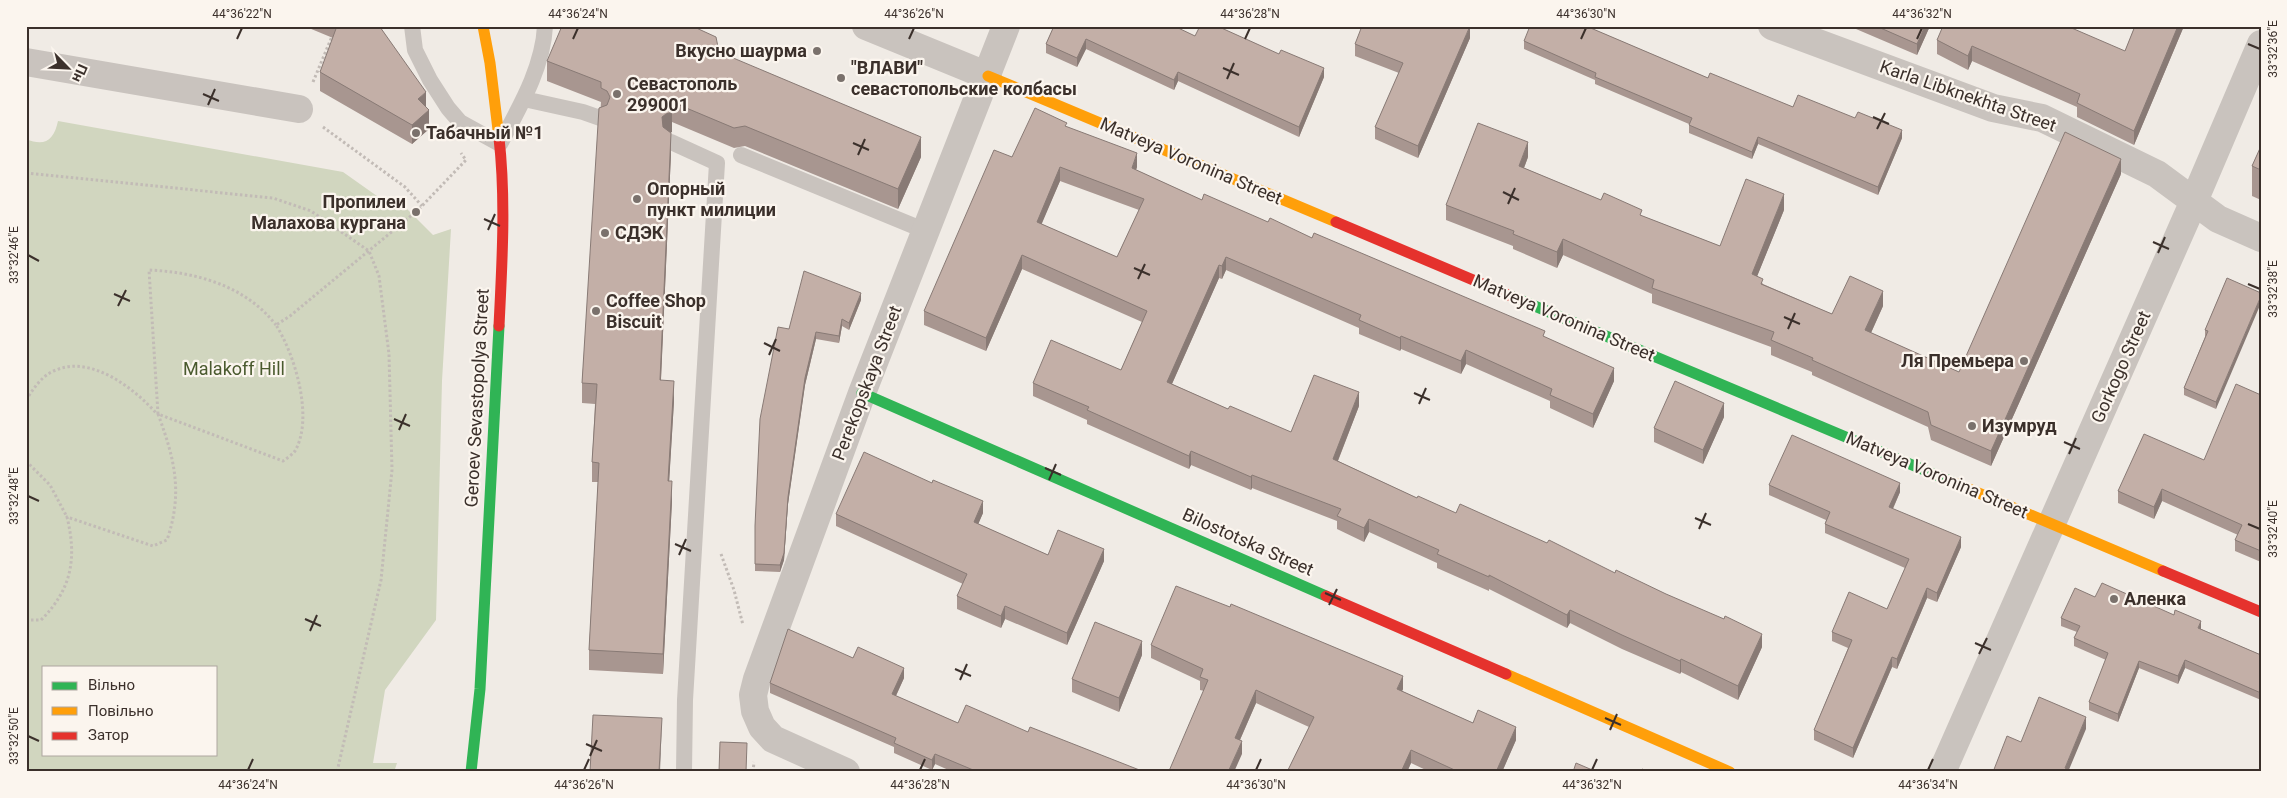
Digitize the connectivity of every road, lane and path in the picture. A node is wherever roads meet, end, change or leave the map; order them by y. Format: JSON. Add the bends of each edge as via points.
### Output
{"nodes":[{"id":1,"x":336,"y":26,"type":"edge"},
{"id":2,"x":412,"y":26,"type":"edge"},
{"id":3,"x":483,"y":26,"type":"edge"},
{"id":4,"x":545,"y":26,"type":"edge"},
{"id":5,"x":866,"y":26,"type":"edge"},
{"id":6,"x":1006,"y":26,"type":"edge"},
{"id":7,"x":1772,"y":26,"type":"edge"},
{"id":8,"x":2261,"y":44,"type":"edge"},
{"id":9,"x":26,"y":62,"type":"edge"},
{"id":10,"x":988,"y":76,"type":"junction"},
{"id":11,"x":524,"y":99,"type":"junction"},
{"id":12,"x":299,"y":109,"type":"junction"},
{"id":13,"x":600,"y":118,"type":"edge"},
{"id":14,"x":671,"y":142,"type":"edge"},
{"id":15,"x":500,"y":144,"type":"junction"},
{"id":16,"x":742,"y":155,"type":"dead end"},
{"id":17,"x":466,"y":160,"type":"dead end"},
{"id":18,"x":26,"y":173,"type":"edge"},
{"id":19,"x":2194,"y":201,"type":"junction"},
{"id":20,"x":412,"y":215,"type":"dead end"},
{"id":21,"x":926,"y":231,"type":"junction"},
{"id":22,"x":2261,"y":238,"type":"edge"},
{"id":23,"x":369,"y":251,"type":"junction"},
{"id":24,"x":276,"y":325,"type":"junction"},
{"id":25,"x":862,"y":393,"type":"junction"},
{"id":26,"x":26,"y":400,"type":"edge"},
{"id":27,"x":158,"y":414,"type":"junction"},
{"id":28,"x":26,"y":461,"type":"edge"},
{"id":29,"x":67,"y":517,"type":"junction"},
{"id":30,"x":2052,"y":523,"type":"junction"},
{"id":31,"x":2261,"y":612,"type":"edge"},
{"id":32,"x":26,"y":620,"type":"edge"},
{"id":33,"x":480,"y":689,"type":"junction"},
{"id":34,"x":461,"y":744,"type":"dead end"},
{"id":35,"x":337,"y":772,"type":"edge"},
{"id":36,"x":471,"y":772,"type":"edge"},
{"id":37,"x":684,"y":772,"type":"edge"},
{"id":38,"x":846,"y":772,"type":"edge"},
{"id":39,"x":1730,"y":772,"type":"edge"},
{"id":40,"x":1942,"y":772,"type":"edge"}],
"edges":[{"from":1,"to":12,"type":"path"},
{"from":2,"to":15,"type":"lane","via":[[415,50],[448,108],[460,122]]},
{"from":3,"to":15,"type":"street","name":"Geroev Sevastopolya Street"},
{"from":4,"to":11,"type":"lane","via":[[544,40]]},
{"from":5,"to":10,"type":"street","name":"Matveya Voronina Street"},
{"from":6,"to":10,"type":"street","name":"Perekopskaya Street"},
{"from":7,"to":19,"type":"street","name":"Karla Libknekhta Street","via":[[1994,108],[2042,118],[2157,174]]},
{"from":8,"to":19,"type":"street","name":"Gorkogo Street"},
{"from":9,"to":12,"type":"street"},
{"from":10,"to":21,"type":"street","name":"Perekopskaya Street"},
{"from":10,"to":30,"type":"street","name":"Matveya Voronina Street"},
{"from":11,"to":13,"type":"lane"},
{"from":11,"to":15,"type":"lane"},
{"from":12,"to":17,"type":"path","via":[[405,187],[421,207]]},
{"from":14,"to":37,"type":"lane","via":[[717,163],[685,700]]},
{"from":15,"to":33,"type":"street","name":"Geroev Sevastopolya Street","via":[[502,258]]},
{"from":16,"to":21,"type":"lane"},
{"from":18,"to":23,"type":"path","via":[[273,198],[311,211]]},
{"from":19,"to":22,"type":"street","name":"Karla Libknekhta Street","via":[[2218,219]]},
{"from":19,"to":30,"type":"street","name":"Gorkogo Street"},
{"from":20,"to":23,"type":"path"},
{"from":21,"to":25,"type":"street","name":"Perekopskaya Street"},
{"from":23,"to":24,"type":"path"},
{"from":23,"to":35,"type":"path","via":[[379,276],[389,354],[392,470],[381,580]]},
{"from":24,"to":27,"type":"path","via":[[294,360],[301,399],[299,439],[294,452],[283,461]]},
{"from":24,"to":27,"type":"path","via":[[256,302],[239,292],[177,271],[149,270]]},
{"from":25,"to":38,"type":"street","name":"Perekopskaya Street","via":[[753,695],[755,712],[773,739]]},
{"from":25,"to":39,"type":"street","name":"Bilostotska Street"},
{"from":26,"to":27,"type":"path","via":[[40,381],[56,370],[76,366],[114,379],[145,400]]},
{"from":27,"to":29,"type":"path","via":[[176,477],[177,502],[167,540],[153,546]]},
{"from":28,"to":29,"type":"path","via":[[50,485]]},
{"from":29,"to":32,"type":"path","via":[[73,540],[72,562],[64,588],[57,604],[41,620]]},
{"from":30,"to":31,"type":"street","name":"Matveya Voronina Street"},
{"from":30,"to":40,"type":"street","name":"Gorkogo Street"},
{"from":33,"to":34,"type":"street"},
{"from":33,"to":36,"type":"street","name":"Geroev Sevastopolya Street"}]}
